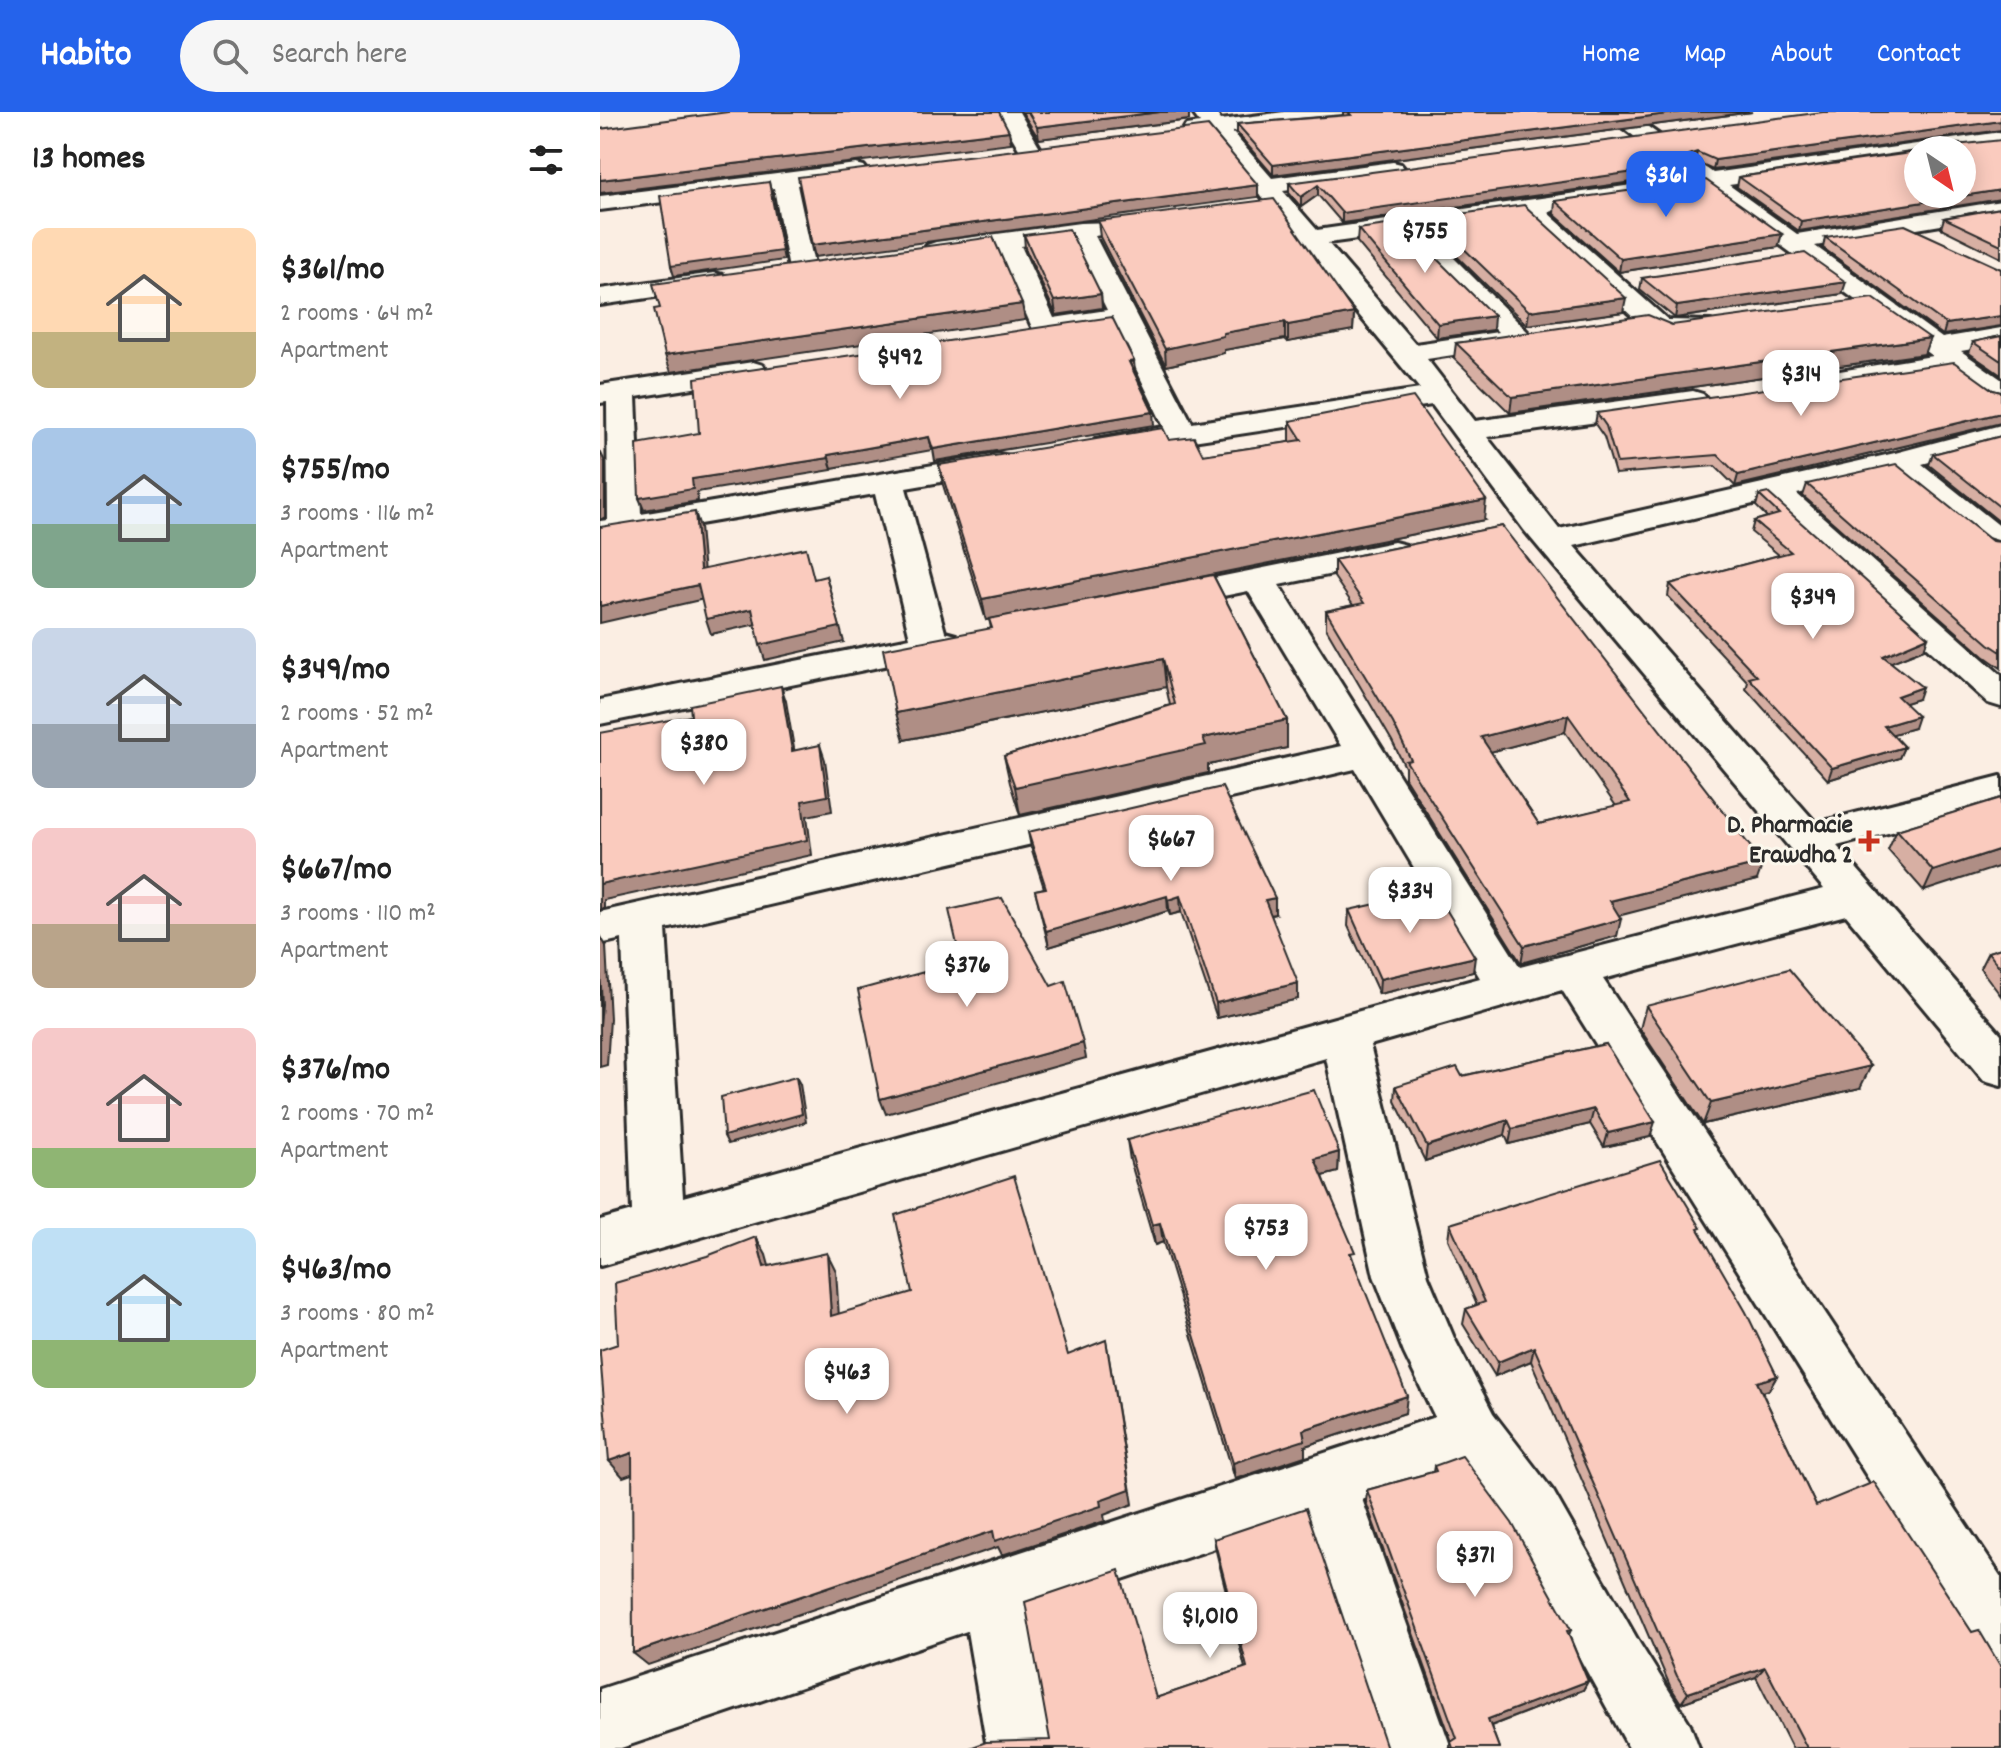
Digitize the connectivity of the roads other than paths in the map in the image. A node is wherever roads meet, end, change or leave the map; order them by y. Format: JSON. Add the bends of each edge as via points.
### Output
{"nodes":[{"id":1,"x":1335,"y":112,"type":"edge"},
{"id":2,"x":1613,"y":112,"type":"edge"},
{"id":3,"x":1307,"y":113,"type":"edge"},
{"id":4,"x":1010,"y":114,"type":"edge"},
{"id":5,"x":1037,"y":114,"type":"edge"},
{"id":6,"x":1209,"y":120,"type":"edge"},
{"id":7,"x":1169,"y":133,"type":"edge"},
{"id":8,"x":1677,"y":133,"type":"edge"},
{"id":9,"x":1646,"y":137,"type":"junction"},
{"id":10,"x":2001,"y":139,"type":"edge"},
{"id":11,"x":1616,"y":141,"type":"edge"},
{"id":12,"x":1976,"y":142,"type":"edge"},
{"id":13,"x":1904,"y":152,"type":"edge"},
{"id":14,"x":999,"y":153,"type":"edge"},
{"id":15,"x":1418,"y":166,"type":"edge"},
{"id":16,"x":876,"y":169,"type":"edge"},
{"id":17,"x":611,"y":173,"type":"edge"},
{"id":18,"x":784,"y":180,"type":"junction"},
{"id":19,"x":1710,"y":181,"type":"junction"},
{"id":20,"x":1266,"y":200,"type":"junction"},
{"id":21,"x":606,"y":202,"type":"edge"},
{"id":22,"x":1528,"y":207,"type":"junction"},
{"id":23,"x":2001,"y":208,"type":"edge"},
{"id":24,"x":1127,"y":224,"type":"edge"},
{"id":25,"x":1906,"y":224,"type":"junction"},
{"id":26,"x":1407,"y":225,"type":"junction"},
{"id":27,"x":1080,"y":230,"type":"junction"},
{"id":28,"x":1313,"y":238,"type":"junction"},
{"id":29,"x":1006,"y":241,"type":"junction"},
{"id":30,"x":1947,"y":244,"type":"edge"},
{"id":31,"x":1794,"y":251,"type":"junction"},
{"id":32,"x":912,"y":254,"type":"edge"},
{"id":33,"x":833,"y":265,"type":"edge"},
{"id":34,"x":802,"y":269,"type":"junction"},
{"id":35,"x":771,"y":273,"type":"edge"},
{"id":36,"x":740,"y":278,"type":"edge"},
{"id":37,"x":1641,"y":279,"type":"edge"},
{"id":38,"x":1610,"y":284,"type":"junction"},
{"id":39,"x":600,"y":297,"type":"edge"},
{"id":40,"x":1873,"y":301,"type":"junction"},
{"id":41,"x":1844,"y":305,"type":"edge"},
{"id":42,"x":1124,"y":316,"type":"junction"},
{"id":43,"x":1651,"y":319,"type":"junction"},
{"id":44,"x":1622,"y":323,"type":"edge"},
{"id":45,"x":1726,"y":323,"type":"edge"},
{"id":46,"x":1045,"y":328,"type":"junction"},
{"id":47,"x":1014,"y":333,"type":"edge"},
{"id":48,"x":1549,"y":333,"type":"edge"},
{"id":49,"x":2001,"y":336,"type":"edge"},
{"id":50,"x":1519,"y":337,"type":"junction"},
{"id":51,"x":1408,"y":353,"type":"junction"},
{"id":52,"x":1946,"y":354,"type":"junction"},
{"id":53,"x":778,"y":368,"type":"edge"},
{"id":54,"x":1803,"y":384,"type":"edge"},
{"id":55,"x":610,"y":393,"type":"edge"},
{"id":56,"x":2001,"y":393,"type":"edge"},
{"id":57,"x":1440,"y":395,"type":"junction"},
{"id":58,"x":1726,"y":395,"type":"edge"},
{"id":59,"x":1467,"y":431,"type":"junction"},
{"id":60,"x":1182,"y":432,"type":"junction"},
{"id":61,"x":2001,"y":434,"type":"edge"},
{"id":62,"x":1074,"y":451,"type":"edge"},
{"id":63,"x":1027,"y":459,"type":"edge"},
{"id":64,"x":1899,"y":461,"type":"junction"},
{"id":65,"x":888,"y":482,"type":"junction"},
{"id":66,"x":1773,"y":490,"type":"junction"},
{"id":67,"x":612,"y":529,"type":"edge"},
{"id":68,"x":1531,"y":531,"type":"junction"},
{"id":69,"x":2001,"y":543,"type":"edge"},
{"id":70,"x":1428,"y":545,"type":"edge"},
{"id":71,"x":1258,"y":579,"type":"junction"},
{"id":72,"x":1133,"y":604,"type":"edge"},
{"id":73,"x":977,"y":636,"type":"edge"},
{"id":74,"x":930,"y":645,"type":"junction"},
{"id":75,"x":2001,"y":695,"type":"edge"},
{"id":76,"x":600,"y":712,"type":"edge"},
{"id":77,"x":1366,"y":753,"type":"junction"},
{"id":78,"x":2001,"y":790,"type":"edge"},
{"id":79,"x":1808,"y":839,"type":"junction"},
{"id":80,"x":1856,"y":897,"type":"junction"},
{"id":81,"x":622,"y":924,"type":"edge"},
{"id":82,"x":1573,"y":970,"type":"junction"},
{"id":83,"x":1509,"y":987,"type":"junction"},
{"id":84,"x":1344,"y":1034,"type":"junction"},
{"id":85,"x":2001,"y":1067,"type":"edge"},
{"id":86,"x":659,"y":1226,"type":"junction"},
{"id":87,"x":600,"y":1243,"type":"edge"},
{"id":88,"x":1473,"y":1433,"type":"junction"},
{"id":89,"x":1326,"y":1481,"type":"junction"},
{"id":90,"x":992,"y":1592,"type":"junction"},
{"id":91,"x":2001,"y":1633,"type":"edge"},
{"id":92,"x":600,"y":1722,"type":"edge"},
{"id":93,"x":1020,"y":1748,"type":"edge"},
{"id":94,"x":1418,"y":1748,"type":"edge"},
{"id":95,"x":1666,"y":1748,"type":"edge"}],
"edges":[{"from":1,"to":3,"type":"street"},
{"from":2,"to":9,"type":"street"},
{"from":3,"to":6,"type":"street"},
{"from":4,"to":5,"type":"street"},
{"from":4,"to":14,"type":"street","via":[[1037,148]]},
{"from":6,"to":7,"type":"street"},
{"from":6,"to":20,"type":"street"},
{"from":8,"to":9,"type":"street"},
{"from":9,"to":11,"type":"street"},
{"from":9,"to":19,"type":"street"},
{"from":10,"to":12,"type":"street"},
{"from":13,"to":19,"type":"street"},
{"from":15,"to":20,"type":"street"},
{"from":16,"to":18,"type":"street"},
{"from":17,"to":21,"type":"street"},
{"from":18,"to":21,"type":"street"},
{"from":18,"to":34,"type":"street"},
{"from":19,"to":22,"type":"street"},
{"from":19,"to":31,"type":"street"},
{"from":20,"to":28,"type":"street"},
{"from":22,"to":26,"type":"street"},
{"from":22,"to":38,"type":"street"},
{"from":23,"to":25,"type":"street"},
{"from":24,"to":27,"type":"street"},
{"from":25,"to":30,"type":"street"},
{"from":25,"to":31,"type":"street"},
{"from":26,"to":28,"type":"street"},
{"from":26,"to":50,"type":"street"},
{"from":27,"to":29,"type":"street"},
{"from":27,"to":42,"type":"street"},
{"from":28,"to":51,"type":"street"},
{"from":29,"to":32,"type":"street"},
{"from":29,"to":46,"type":"street"},
{"from":31,"to":40,"type":"street"},
{"from":33,"to":34,"type":"street"},
{"from":34,"to":35,"type":"street"},
{"from":36,"to":39,"type":"street"},
{"from":37,"to":38,"type":"street"},
{"from":38,"to":43,"type":"street"},
{"from":40,"to":41,"type":"street"},
{"from":40,"to":52,"type":"street"},
{"from":42,"to":46,"type":"street"},
{"from":42,"to":60,"type":"street"},
{"from":43,"to":44,"type":"street"},
{"from":43,"to":45,"type":"street","via":[[1669,330]]},
{"from":46,"to":47,"type":"street"},
{"from":48,"to":50,"type":"street"},
{"from":49,"to":52,"type":"street"},
{"from":50,"to":51,"type":"street"},
{"from":51,"to":57,"type":"street"},
{"from":52,"to":54,"type":"street"},
{"from":52,"to":56,"type":"street"},
{"from":53,"to":55,"type":"street"},
{"from":55,"to":67,"type":"street"},
{"from":57,"to":59,"type":"street"},
{"from":57,"to":60,"type":"street"},
{"from":58,"to":59,"type":"street"},
{"from":59,"to":68,"type":"street"},
{"from":60,"to":62,"type":"street"},
{"from":61,"to":64,"type":"street"},
{"from":63,"to":65,"type":"street"},
{"from":64,"to":66,"type":"street"},
{"from":64,"to":69,"type":"street"},
{"from":65,"to":67,"type":"street"},
{"from":65,"to":74,"type":"street"},
{"from":66,"to":68,"type":"street"},
{"from":66,"to":75,"type":"street"},
{"from":68,"to":79,"type":"street"},
{"from":70,"to":71,"type":"street"},
{"from":71,"to":72,"type":"street"},
{"from":71,"to":77,"type":"street"},
{"from":73,"to":74,"type":"street"},
{"from":74,"to":76,"type":"street"},
{"from":77,"to":81,"type":"street"},
{"from":77,"to":83,"type":"street"},
{"from":78,"to":79,"type":"street"},
{"from":79,"to":80,"type":"street"},
{"from":80,"to":82,"type":"street"},
{"from":80,"to":85,"type":"street"},
{"from":81,"to":86,"type":"street"},
{"from":82,"to":83,"type":"street"},
{"from":82,"to":91,"type":"street"},
{"from":83,"to":84,"type":"street"},
{"from":84,"to":86,"type":"street"},
{"from":84,"to":88,"type":"street","via":[[1401,1276]]},
{"from":86,"to":87,"type":"street"},
{"from":88,"to":89,"type":"street"},
{"from":88,"to":95,"type":"street","via":[[1532,1512]]},
{"from":89,"to":90,"type":"street"},
{"from":89,"to":94,"type":"street"},
{"from":90,"to":92,"type":"street"},
{"from":90,"to":93,"type":"street"}]}
